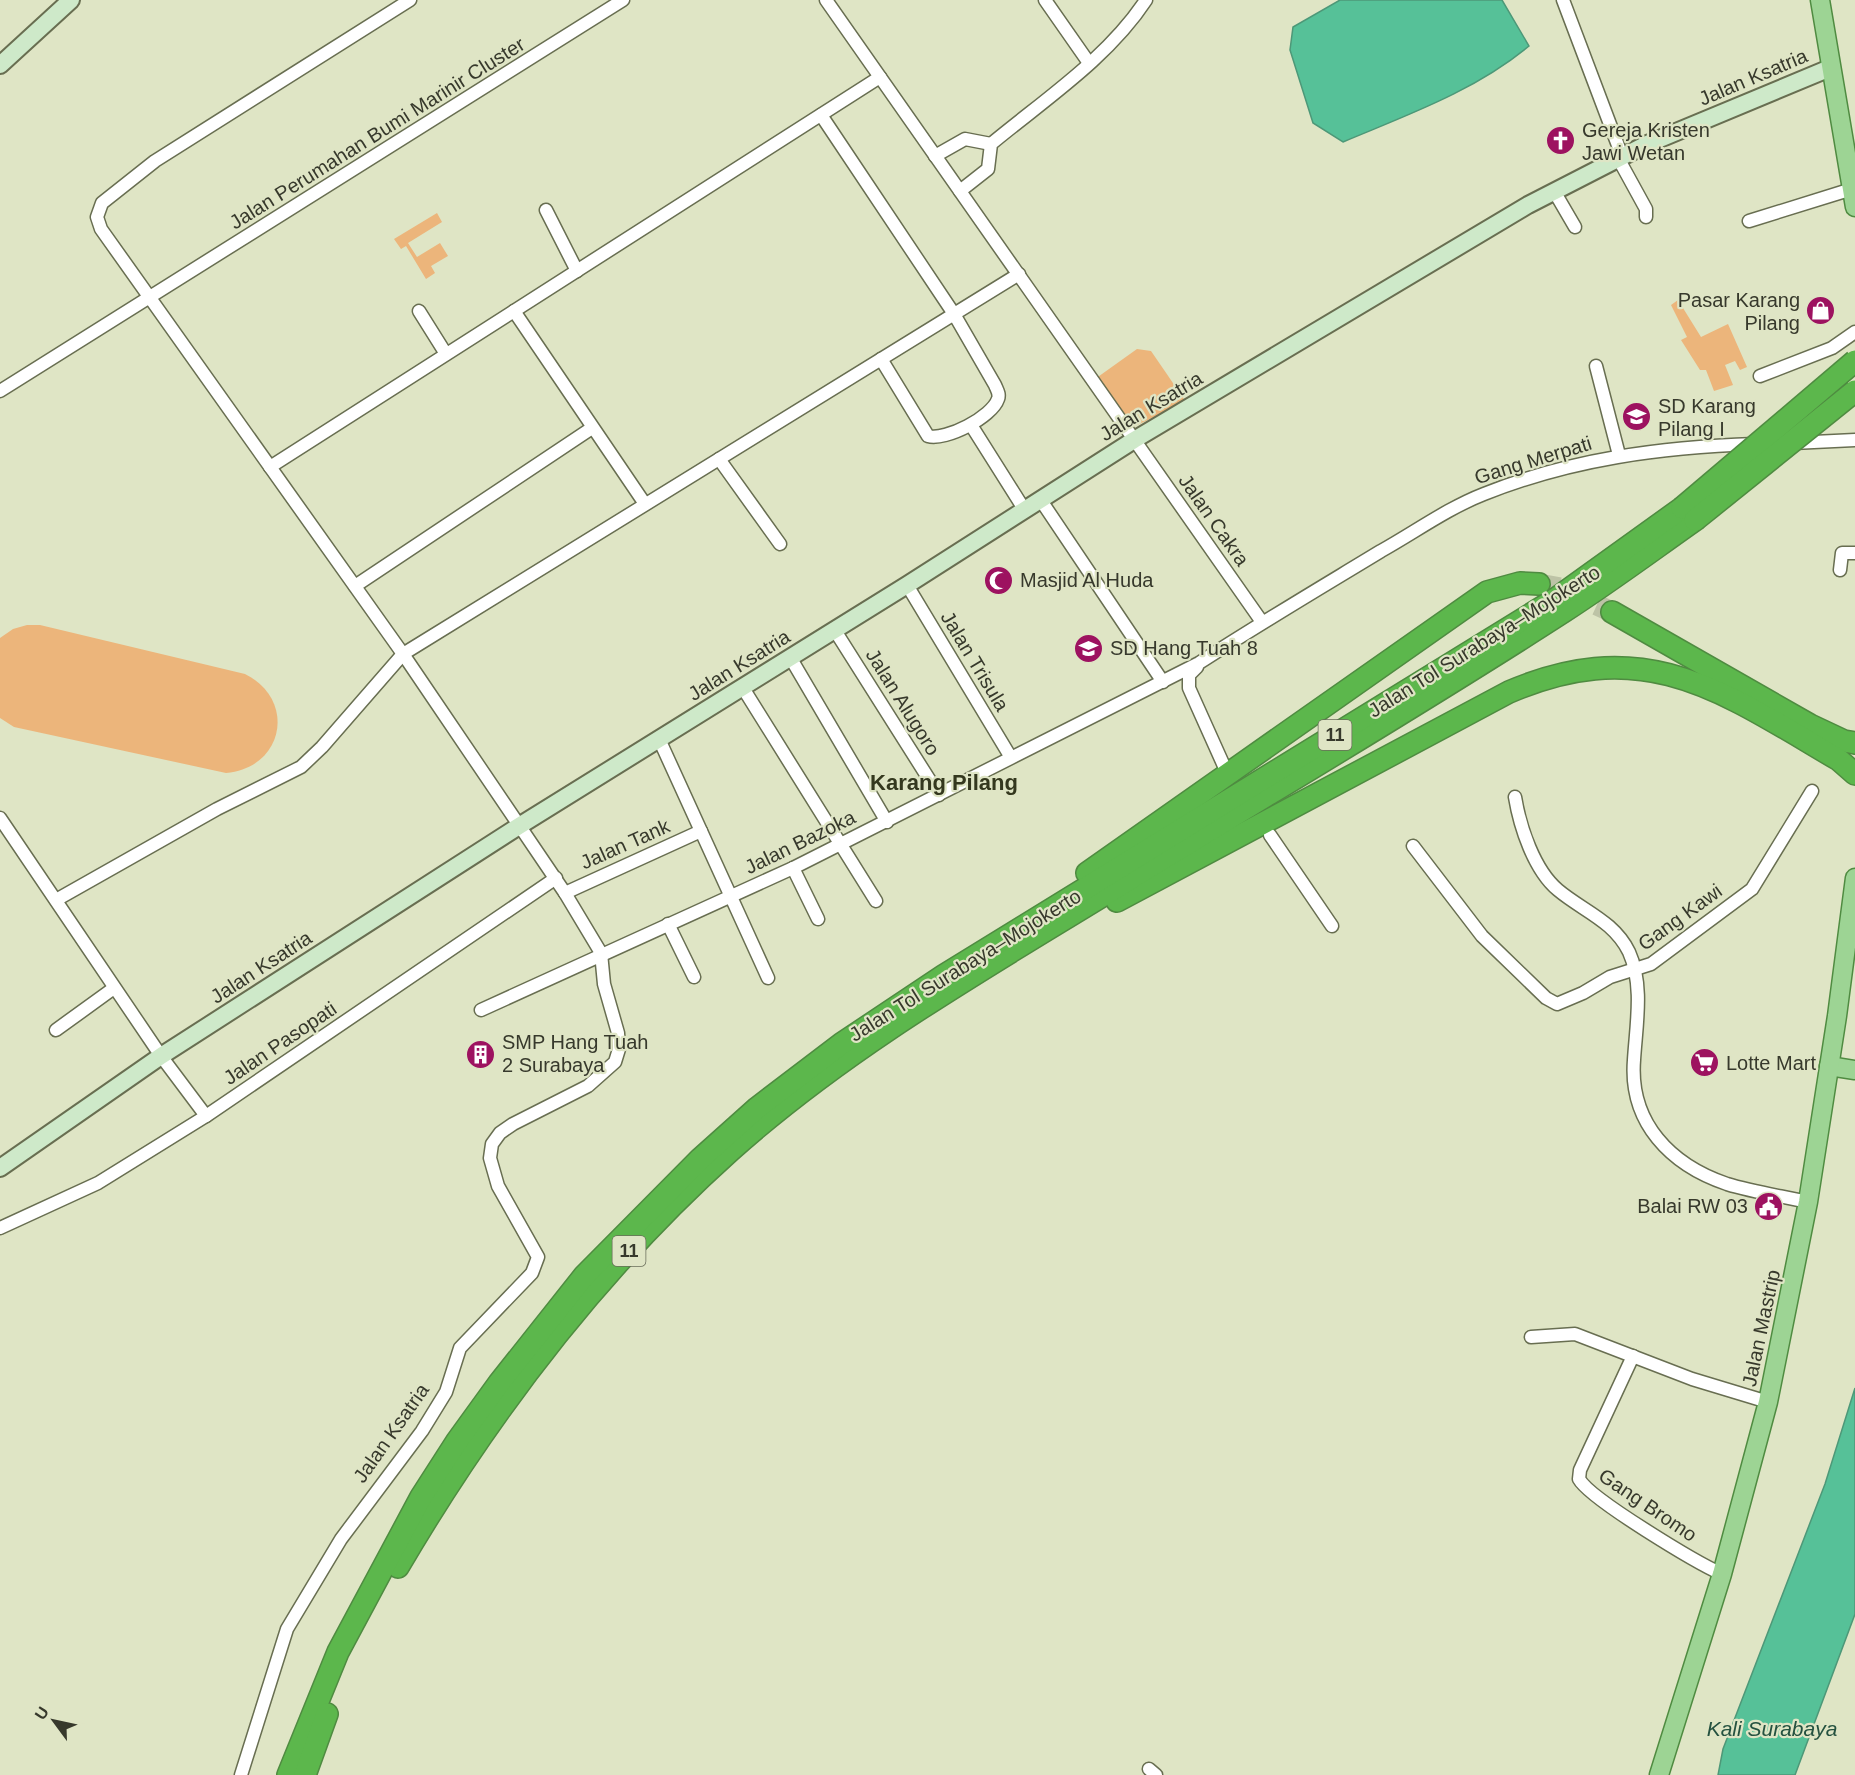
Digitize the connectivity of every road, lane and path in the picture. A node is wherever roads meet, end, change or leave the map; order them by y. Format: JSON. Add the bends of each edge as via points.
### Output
{"nodes":[{"id":1,"x":71,"y":0,"type":"edge"},
{"id":2,"x":410,"y":0,"type":"edge"},
{"id":3,"x":623,"y":0,"type":"edge"},
{"id":4,"x":826,"y":0,"type":"edge"},
{"id":5,"x":1045,"y":0,"type":"edge"},
{"id":6,"x":1146,"y":0,"type":"edge"},
{"id":7,"x":1563,"y":0,"type":"edge"},
{"id":8,"x":1820,"y":0,"type":"edge"},
{"id":9,"x":1089,"y":63,"type":"junction"},
{"id":10,"x":0,"y":65,"type":"edge"},
{"id":11,"x":1830,"y":68,"type":"junction"},
{"id":12,"x":880,"y":77,"type":"junction"},
{"id":13,"x":821,"y":115,"type":"junction"},
{"id":14,"x":992,"y":144,"type":"junction"},
{"id":15,"x":935,"y":156,"type":"junction"},
{"id":16,"x":1620,"y":157,"type":"junction"},
{"id":17,"x":960,"y":191,"type":"junction"},
{"id":18,"x":1554,"y":191,"type":"junction"},
{"id":19,"x":1853,"y":198,"type":"edge"},
{"id":20,"x":546,"y":210,"type":"dead end"},
{"id":21,"x":1646,"y":217,"type":"dead end"},
{"id":22,"x":1749,"y":221,"type":"dead end"},
{"id":23,"x":1575,"y":228,"type":"dead end"},
{"id":24,"x":577,"y":271,"type":"junction"},
{"id":25,"x":1019,"y":274,"type":"junction"},
{"id":26,"x":151,"y":299,"type":"junction"},
{"id":27,"x":419,"y":311,"type":"dead end"},
{"id":28,"x":514,"y":311,"type":"junction"},
{"id":29,"x":954,"y":314,"type":"junction"},
{"id":30,"x":1855,"y":332,"type":"edge"},
{"id":31,"x":446,"y":354,"type":"junction"},
{"id":32,"x":881,"y":359,"type":"junction"},
{"id":33,"x":1855,"y":361,"type":"edge"},
{"id":34,"x":1596,"y":366,"type":"dead end"},
{"id":35,"x":1760,"y":376,"type":"dead end"},
{"id":36,"x":0,"y":391,"type":"edge"},
{"id":37,"x":1855,"y":392,"type":"edge"},
{"id":38,"x":971,"y":425,"type":"junction"},
{"id":39,"x":592,"y":428,"type":"junction"},
{"id":40,"x":1134,"y":440,"type":"junction"},
{"id":41,"x":1855,"y":440,"type":"edge"},
{"id":42,"x":1618,"y":455,"type":"junction"},
{"id":43,"x":719,"y":459,"type":"junction"},
{"id":44,"x":270,"y":467,"type":"junction"},
{"id":45,"x":1040,"y":499,"type":"junction"},
{"id":46,"x":645,"y":504,"type":"junction"},
{"id":47,"x":1024,"y":509,"type":"junction"},
{"id":48,"x":1688,"y":514,"type":"junction"},
{"id":49,"x":780,"y":544,"type":"dead end"},
{"id":50,"x":1855,"y":553,"type":"edge"},
{"id":51,"x":1840,"y":570,"type":"dead end"},
{"id":52,"x":1539,"y":584,"type":"tunnel mouth"},
{"id":53,"x":906,"y":585,"type":"junction"},
{"id":54,"x":355,"y":586,"type":"junction"},
{"id":55,"x":1612,"y":612,"type":"tunnel mouth"},
{"id":56,"x":1262,"y":622,"type":"junction"},
{"id":57,"x":834,"y":629,"type":"junction"},
{"id":58,"x":403,"y":654,"type":"junction"},
{"id":59,"x":790,"y":657,"type":"junction"},
{"id":60,"x":1199,"y":663,"type":"junction"},
{"id":61,"x":1163,"y":682,"type":"junction"},
{"id":62,"x":743,"y":688,"type":"junction"},
{"id":63,"x":660,"y":740,"type":"junction"},
{"id":64,"x":1855,"y":743,"type":"edge"},
{"id":65,"x":1010,"y":756,"type":"junction"},
{"id":66,"x":1224,"y":766,"type":"dead end"},
{"id":67,"x":1855,"y":774,"type":"edge"},
{"id":68,"x":1812,"y":791,"type":"dead end"},
{"id":69,"x":939,"y":795,"type":"junction"},
{"id":70,"x":1515,"y":797,"type":"dead end"},
{"id":71,"x":0,"y":818,"type":"edge"},
{"id":72,"x":887,"y":822,"type":"junction"},
{"id":73,"x":519,"y":826,"type":"junction"},
{"id":74,"x":701,"y":831,"type":"junction"},
{"id":75,"x":1270,"y":835,"type":"dead end"},
{"id":76,"x":839,"y":844,"type":"junction"},
{"id":77,"x":1413,"y":846,"type":"dead end"},
{"id":78,"x":793,"y":868,"type":"junction"},
{"id":79,"x":556,"y":879,"type":"junction"},
{"id":80,"x":1855,"y":879,"type":"edge"},
{"id":81,"x":565,"y":893,"type":"junction"},
{"id":82,"x":733,"y":896,"type":"junction"},
{"id":83,"x":56,"y":900,"type":"junction"},
{"id":84,"x":876,"y":901,"type":"dead end"},
{"id":85,"x":818,"y":919,"type":"dead end"},
{"id":86,"x":668,"y":924,"type":"junction"},
{"id":87,"x":1332,"y":927,"type":"dead end"},
{"id":88,"x":1017,"y":948,"type":"junction"},
{"id":89,"x":981,"y":952,"type":"junction"},
{"id":90,"x":600,"y":953,"type":"junction"},
{"id":91,"x":1634,"y":968,"type":"junction"},
{"id":92,"x":694,"y":977,"type":"dead end"},
{"id":93,"x":768,"y":978,"type":"dead end"},
{"id":94,"x":114,"y":988,"type":"junction"},
{"id":95,"x":481,"y":1010,"type":"dead end"},
{"id":96,"x":56,"y":1030,"type":"dead end"},
{"id":97,"x":161,"y":1056,"type":"junction"},
{"id":98,"x":1829,"y":1066,"type":"junction"},
{"id":99,"x":1855,"y":1070,"type":"edge"},
{"id":100,"x":206,"y":1116,"type":"junction"},
{"id":101,"x":0,"y":1168,"type":"edge"},
{"id":102,"x":1808,"y":1202,"type":"junction"},
{"id":103,"x":0,"y":1228,"type":"edge"},
{"id":104,"x":1531,"y":1337,"type":"dead end"},
{"id":105,"x":1633,"y":1356,"type":"junction"},
{"id":106,"x":1768,"y":1402,"type":"junction"},
{"id":107,"x":1722,"y":1574,"type":"junction"},
{"id":108,"x":345,"y":1655,"type":"junction"},
{"id":109,"x":324,"y":1702,"type":"junction"},
{"id":110,"x":241,"y":1775,"type":"edge"},
{"id":111,"x":288,"y":1775,"type":"edge"},
{"id":112,"x":304,"y":1775,"type":"edge"},
{"id":113,"x":1659,"y":1775,"type":"edge"}],
"edges":[{"from":1,"to":10,"type":"street"},
{"from":2,"to":26,"type":"street","via":[[155,161],[102,203],[97,217],[101,229]]},
{"from":3,"to":26,"type":"street","name":"Jalan Perumahan Bumi Marinir Cluster"},
{"from":4,"to":12,"type":"street"},
{"from":5,"to":9,"type":"street"},
{"from":6,"to":9,"type":"street","via":[[1123,32]]},
{"from":7,"to":16,"type":"street"},
{"from":8,"to":11,"type":"main road"},
{"from":9,"to":14,"type":"street"},
{"from":11,"to":16,"type":"street","name":"Jalan Ksatria"},
{"from":11,"to":19,"type":"main road"},
{"from":12,"to":13,"type":"street"},
{"from":12,"to":15,"type":"street"},
{"from":13,"to":24,"type":"street"},
{"from":13,"to":29,"type":"street"},
{"from":14,"to":15,"type":"street","via":[[965,138]]},
{"from":14,"to":17,"type":"street","via":[[988,169]]},
{"from":15,"to":17,"type":"street"},
{"from":16,"to":18,"type":"street","name":"Jalan Ksatria"},
{"from":16,"to":21,"type":"street","via":[[1646,209]]},
{"from":17,"to":25,"type":"street"},
{"from":18,"to":23,"type":"street"},
{"from":18,"to":40,"type":"street","name":"Jalan Ksatria"},
{"from":19,"to":22,"type":"street"},
{"from":20,"to":24,"type":"street"},
{"from":24,"to":28,"type":"street"},
{"from":25,"to":29,"type":"street"},
{"from":25,"to":40,"type":"street"},
{"from":26,"to":36,"type":"street","name":"Jalan Perumahan Bumi Marinir Cluster"},
{"from":26,"to":44,"type":"street"},
{"from":27,"to":31,"type":"street"},
{"from":28,"to":31,"type":"street"},
{"from":28,"to":39,"type":"street"},
{"from":29,"to":32,"type":"street"},
{"from":29,"to":38,"type":"street","via":[[999,394],[998,402]]},
{"from":30,"to":35,"type":"street","via":[[1832,348]]},
{"from":31,"to":44,"type":"street"},
{"from":32,"to":38,"type":"street","via":[[928,436],[937,438]]},
{"from":32,"to":43,"type":"street"},
{"from":33,"to":48,"type":"highway","name":"Jalan Tol Surabaya–Mojokerto","number":"11","bridge":true},
{"from":34,"to":42,"type":"street"},
{"from":37,"to":48,"type":"highway","name":"Jalan Tol Surabaya–Mojokerto","number":"11","bridge":true},
{"from":38,"to":47,"type":"street"},
{"from":39,"to":46,"type":"street"},
{"from":39,"to":54,"type":"street"},
{"from":40,"to":45,"type":"street","name":"Jalan Ksatria"},
{"from":40,"to":56,"type":"street","name":"Jalan Cakra"},
{"from":41,"to":42,"type":"street","name":"Gang Merpati","via":[[1712,445]]},
{"from":42,"to":56,"type":"street","name":"Gang Merpati","via":[[1556,470],[1455,507]]},
{"from":43,"to":46,"type":"street"},
{"from":43,"to":49,"type":"street"},
{"from":44,"to":54,"type":"street"},
{"from":45,"to":47,"type":"street","name":"Jalan Ksatria"},
{"from":45,"to":61,"type":"street"},
{"from":46,"to":58,"type":"street"},
{"from":47,"to":53,"type":"street","name":"Jalan Ksatria"},
{"from":48,"to":88,"type":"highway","name":"Jalan Tol Surabaya–Mojokerto","number":"11","via":[[1564,612]]},
{"from":48,"to":89,"type":"highway","name":"Jalan Tol Surabaya–Mojokerto","number":"11"},
{"from":50,"to":51,"type":"street","via":[[1842,553]]},
{"from":52,"to":89,"type":"highway","via":[[1520,583],[1487,592],[1217,779]]},
{"from":53,"to":57,"type":"street","name":"Jalan Ksatria"},
{"from":53,"to":65,"type":"street","name":"Jalan Trisula"},
{"from":54,"to":58,"type":"street"},
{"from":55,"to":64,"type":"highway","via":[[1810,724]]},
{"from":56,"to":60,"type":"street","name":"Gang Merpati"},
{"from":57,"to":59,"type":"street","name":"Jalan Ksatria"},
{"from":57,"to":69,"type":"street","name":"Jalan Alugoro"},
{"from":58,"to":73,"type":"street"},
{"from":58,"to":83,"type":"street","via":[[301,767],[217,809]]},
{"from":59,"to":62,"type":"street","name":"Jalan Ksatria"},
{"from":59,"to":72,"type":"street"},
{"from":60,"to":61,"type":"street","name":"Gang Merpati"},
{"from":60,"to":66,"type":"street","via":[[1189,675],[1189,688]]},
{"from":61,"to":65,"type":"street","name":"Jalan Bazoka"},
{"from":62,"to":63,"type":"street","name":"Jalan Ksatria"},
{"from":62,"to":76,"type":"street"},
{"from":63,"to":73,"type":"street","name":"Jalan Ksatria"},
{"from":63,"to":74,"type":"street"},
{"from":65,"to":69,"type":"street","name":"Jalan Bazoka"},
{"from":67,"to":88,"type":"highway","via":[[1839,759],[1706,685],[1635,667],[1580,669],[1535,680],[1509,692],[1130,895]]},
{"from":68,"to":91,"type":"street","name":"Gang Kawi","via":[[1752,889],[1651,964]]},
{"from":69,"to":72,"type":"street","name":"Jalan Bazoka"},
{"from":70,"to":91,"type":"street","via":[[1519,819],[1538,867],[1558,891],[1617,933]]},
{"from":71,"to":83,"type":"street"},
{"from":72,"to":76,"type":"street","name":"Jalan Bazoka"},
{"from":73,"to":79,"type":"street","name":"Jalan Ksatria"},
{"from":73,"to":97,"type":"street","name":"Jalan Ksatria"},
{"from":74,"to":81,"type":"street","name":"Jalan Tank"},
{"from":74,"to":82,"type":"street"},
{"from":75,"to":87,"type":"street"},
{"from":76,"to":78,"type":"street","name":"Jalan Bazoka"},
{"from":76,"to":84,"type":"street"},
{"from":77,"to":91,"type":"street","name":"Gang Kawi","via":[[1482,936],[1552,1002],[1564,1003]]},
{"from":78,"to":82,"type":"street","name":"Jalan Bazoka"},
{"from":78,"to":85,"type":"street"},
{"from":79,"to":81,"type":"street","name":"Jalan Ksatria"},
{"from":79,"to":100,"type":"street","name":"Jalan Pasopati"},
{"from":80,"to":98,"type":"main road","name":"Jalan Mastrip"},
{"from":81,"to":90,"type":"street","name":"Jalan Ksatria"},
{"from":82,"to":86,"type":"street","name":"Jalan Bazoka"},
{"from":82,"to":93,"type":"street"},
{"from":83,"to":94,"type":"street"},
{"from":86,"to":90,"type":"street","name":"Jalan Bazoka"},
{"from":86,"to":92,"type":"street"},
{"from":88,"to":108,"type":"highway","name":"Jalan Tol Surabaya–Mojokerto","number":"11","via":[[811,1084],[731,1150],[596,1285],[514,1387],[438,1498]]},
{"from":89,"to":108,"type":"highway","name":"Jalan Tol Surabaya–Mojokerto","number":"11","via":[[841,1044],[757,1108],[658,1198],[584,1276],[499,1383],[427,1488]]},
{"from":90,"to":95,"type":"street","name":"Jalan Bazoka"},
{"from":90,"to":110,"type":"street","name":"Jalan Ksatria","via":[[618,1033],[615,1062],[588,1086],[513,1124],[492,1144],[490,1158],[498,1186],[538,1257],[532,1272],[460,1348],[446,1392],[422,1431],[341,1539],[287,1629]]},
{"from":91,"to":102,"type":"street","via":[[1637,1022],[1633,1083],[1643,1120],[1683,1161],[1705,1174],[1728,1184]]},
{"from":94,"to":96,"type":"street"},
{"from":94,"to":97,"type":"street"},
{"from":97,"to":100,"type":"street"},
{"from":97,"to":101,"type":"street","name":"Jalan Ksatria"},
{"from":98,"to":99,"type":"main road"},
{"from":98,"to":102,"type":"main road","name":"Jalan Mastrip"},
{"from":100,"to":103,"type":"street","name":"Jalan Pasopati","via":[[98,1183]]},
{"from":102,"to":106,"type":"main road","name":"Jalan Mastrip"},
{"from":104,"to":105,"type":"street","via":[[1575,1334]]},
{"from":105,"to":106,"type":"street"},
{"from":105,"to":107,"type":"street","name":"Gang Bromo","via":[[1579,1479],[1620,1512],[1704,1567]]},
{"from":106,"to":107,"type":"main road","name":"Jalan Mastrip"},
{"from":107,"to":113,"type":"main road","name":"Jalan Mastrip"},
{"from":108,"to":109,"type":"highway","name":"Jalan Tol Surabaya–Mojokerto","number":"11"},
{"from":109,"to":111,"type":"highway","name":"Jalan Tol Surabaya–Mojokerto","number":"11"},
{"from":109,"to":112,"type":"highway","name":"Jalan Tol Surabaya–Mojokerto","number":"11"}]}
